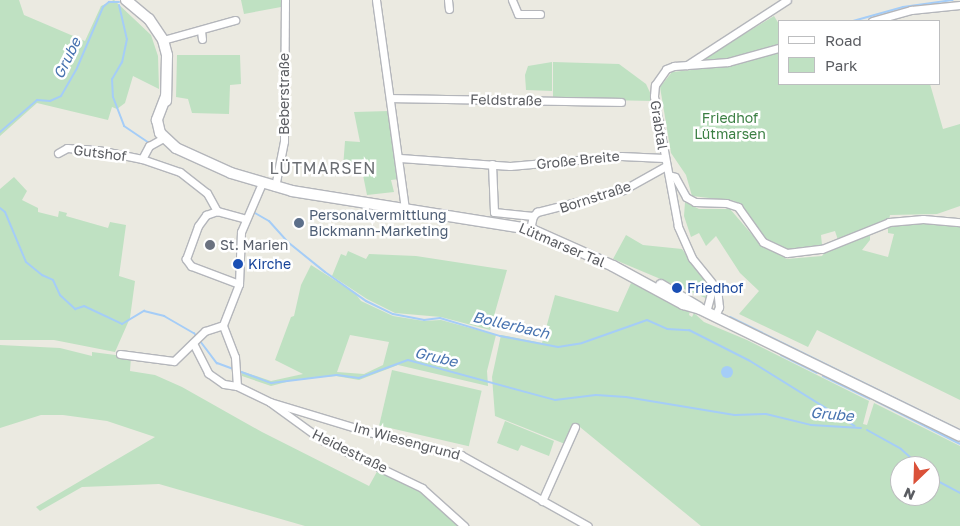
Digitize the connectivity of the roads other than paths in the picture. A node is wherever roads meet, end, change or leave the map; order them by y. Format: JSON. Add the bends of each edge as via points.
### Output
{"nodes":[{"id":1,"x":126,"y":0,"type":"edge"},
{"id":2,"x":285,"y":0,"type":"edge"},
{"id":3,"x":376,"y":0,"type":"edge"},
{"id":4,"x":448,"y":0,"type":"edge"},
{"id":5,"x":512,"y":0,"type":"edge"},
{"id":6,"x":787,"y":0,"type":"edge"},
{"id":7,"x":960,"y":5,"type":"edge"},
{"id":8,"x":449,"y":9,"type":"dead end"},
{"id":9,"x":540,"y":14,"type":"dead end"},
{"id":10,"x":236,"y":20,"type":"dead end"},
{"id":11,"x":876,"y":20,"type":"edge"},
{"id":12,"x":201,"y":31,"type":"junction"},
{"id":13,"x":202,"y":39,"type":"dead end"},
{"id":14,"x":163,"y":40,"type":"junction"},
{"id":15,"x":778,"y":48,"type":"edge"},
{"id":16,"x":687,"y":65,"type":"junction"},
{"id":17,"x":390,"y":98,"type":"junction"},
{"id":18,"x":621,"y":102,"type":"dead end"},
{"id":19,"x":165,"y":137,"type":"junction"},
{"id":20,"x":58,"y":153,"type":"dead end"},
{"id":21,"x":400,"y":158,"type":"junction"},
{"id":22,"x":664,"y":158,"type":"junction"},
{"id":23,"x":142,"y":159,"type":"junction"},
{"id":24,"x":492,"y":164,"type":"junction"},
{"id":25,"x":666,"y":166,"type":"junction"},
{"id":26,"x":669,"y":175,"type":"junction"},
{"id":27,"x":262,"y":184,"type":"junction"},
{"id":28,"x":274,"y":187,"type":"junction"},
{"id":29,"x":406,"y":208,"type":"junction"},
{"id":30,"x":217,"y":211,"type":"junction"},
{"id":31,"x":532,"y":216,"type":"junction"},
{"id":32,"x":246,"y":220,"type":"junction"},
{"id":33,"x":960,"y":222,"type":"edge"},
{"id":34,"x":530,"y":229,"type":"junction"},
{"id":35,"x":239,"y":284,"type":"junction"},
{"id":36,"x":707,"y":312,"type":"junction"},
{"id":37,"x":223,"y":325,"type":"junction"},
{"id":38,"x":197,"y":339,"type":"junction"},
{"id":39,"x":120,"y":354,"type":"dead end"},
{"id":40,"x":237,"y":386,"type":"junction"},
{"id":41,"x":270,"y":402,"type":"junction"},
{"id":42,"x":575,"y":427,"type":"dead end"},
{"id":43,"x":960,"y":436,"type":"edge"},
{"id":44,"x":542,"y":501,"type":"junction"},
{"id":45,"x":586,"y":525,"type":"edge"},
{"id":46,"x":464,"y":526,"type":"edge"}],
"edges":[{"from":1,"to":14,"type":"main road","via":[[149,18]]},
{"from":2,"to":28,"type":"street","name":"Beberstraße","via":[[284,141]]},
{"from":3,"to":17,"type":"street"},
{"from":4,"to":8,"type":"street"},
{"from":5,"to":9,"type":"street","via":[[518,14]]},
{"from":6,"to":16,"type":"street","name":"Grabtal"},
{"from":7,"to":11,"type":"street","via":[[911,10]]},
{"from":10,"to":12,"type":"street"},
{"from":12,"to":13,"type":"street"},
{"from":12,"to":14,"type":"street"},
{"from":14,"to":19,"type":"main road","via":[[167,55],[166,96],[157,120],[158,129]]},
{"from":15,"to":16,"type":"street","via":[[728,62]]},
{"from":16,"to":22,"type":"street","name":"Grabtal","via":[[666,69],[655,85]]},
{"from":17,"to":18,"type":"street","name":"Feldstraße"},
{"from":17,"to":21,"type":"street"},
{"from":19,"to":23,"type":"street","name":"Gutshof","via":[[149,146]]},
{"from":19,"to":27,"type":"main road","via":[[182,151]]},
{"from":20,"to":23,"type":"street","name":"Gutshof","via":[[79,148]]},
{"from":21,"to":24,"type":"street","name":"Große Breite"},
{"from":21,"to":29,"type":"street"},
{"from":22,"to":24,"type":"street","name":"Große Breite","via":[[621,156],[544,164]]},
{"from":22,"to":25,"type":"street","name":"Grabtal"},
{"from":23,"to":30,"type":"street","name":"Gutshof","via":[[180,172],[207,193]]},
{"from":24,"to":31,"type":"street","via":[[494,212]]},
{"from":25,"to":26,"type":"street","name":"Grabtal"},
{"from":25,"to":31,"type":"street","name":"Bornstraße","via":[[623,190]]},
{"from":26,"to":33,"type":"street","via":[[675,178],[686,197],[695,202],[726,203],[738,207],[763,242],[787,253],[822,249],[889,222],[928,219]]},
{"from":26,"to":36,"type":"street","name":"Grabtal","via":[[683,239],[692,258],[719,296]]},
{"from":27,"to":28,"type":"main road","name":"Lütmarser Tal"},
{"from":27,"to":32,"type":"street"},
{"from":28,"to":29,"type":"main road","name":"Lütmarser Tal"},
{"from":29,"to":34,"type":"main road","name":"Lütmarser Tal"},
{"from":30,"to":32,"type":"street"},
{"from":30,"to":35,"type":"street","via":[[206,215],[198,226],[187,263]]},
{"from":31,"to":34,"type":"street"},
{"from":32,"to":35,"type":"street","via":[[238,249]]},
{"from":34,"to":36,"type":"main road","name":"Lütmarser Tal","via":[[650,279]]},
{"from":35,"to":37,"type":"street"},
{"from":36,"to":43,"type":"main road","name":"Lütmarser Tal"},
{"from":37,"to":38,"type":"street","via":[[209,328]]},
{"from":37,"to":40,"type":"street","via":[[236,367]]},
{"from":38,"to":39,"type":"street","via":[[174,361]]},
{"from":38,"to":40,"type":"street","name":"Heidestraße","via":[[208,373],[224,384]]},
{"from":40,"to":41,"type":"street","name":"Heidestraße"},
{"from":41,"to":44,"type":"street","name":"Im Wiesengrund","via":[[370,432],[461,454]]},
{"from":41,"to":46,"type":"street","name":"Heidestraße","via":[[322,440],[422,488]]},
{"from":42,"to":44,"type":"street"},
{"from":44,"to":45,"type":"street","name":"Im Wiesengrund"}]}
